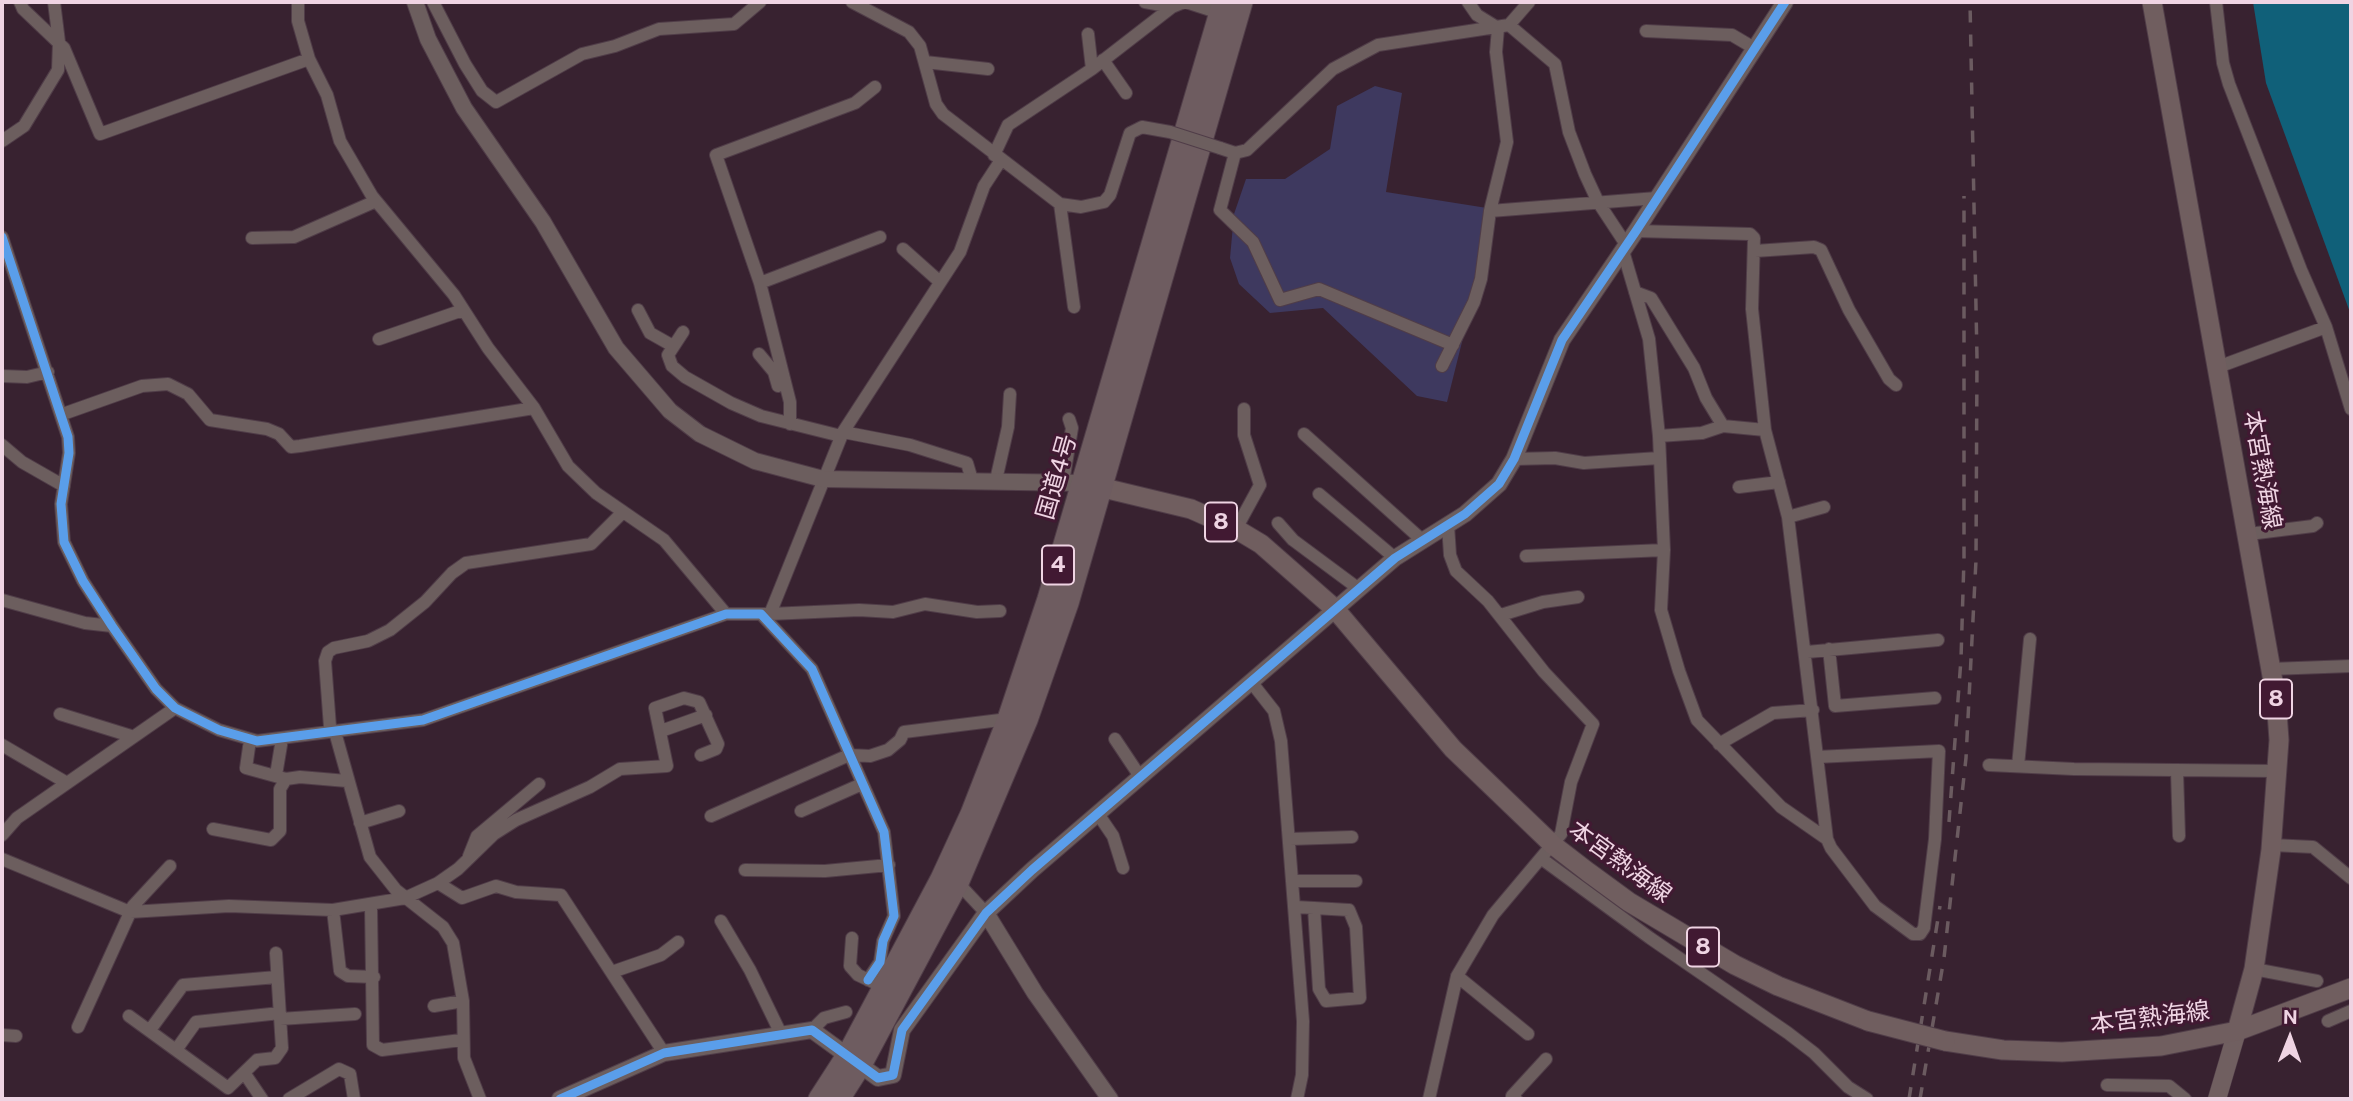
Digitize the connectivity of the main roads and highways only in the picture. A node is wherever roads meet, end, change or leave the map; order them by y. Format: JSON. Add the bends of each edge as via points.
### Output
{"nodes":[{"id":1,"x":2152,"y":2,"type":"edge"},
{"id":2,"x":1231,"y":9,"type":"edge"},
{"id":3,"x":1082,"y":484,"type":"junction"},
{"id":4,"x":2351,"y":988,"type":"edge"},
{"id":5,"x":2238,"y":1031,"type":"junction"},
{"id":6,"x":855,"y":1059,"type":"junction"},
{"id":7,"x":819,"y":1099,"type":"edge"},
{"id":8,"x":839,"y":1099,"type":"edge"},
{"id":9,"x":2217,"y":1099,"type":"edge"}],
"edges":[{"from":1,"to":5,"type":"main road","name":"本宮熱海線","number":"8","via":[[2278,719],[2272,845],[2254,970]]},
{"from":2,"to":3,"type":"highway","name":"国道4号","number":"4"},
{"from":3,"to":5,"type":"main road","name":"本宮熱海線","number":"8","bridge":true,"via":[[1191,509],[1261,544],[1335,610],[1452,749],[1548,852],[1687,939],[1778,986],[1868,1021],[1945,1041],[2016,1050],[2134,1049]]},
{"from":3,"to":6,"type":"highway","name":"国道4号","number":"4","via":[[1008,719],[971,814],[876,984]]},
{"from":3,"to":6,"type":"highway","name":"国道4号","number":"4","via":[[1068,603],[1027,720],[958,883]]},
{"from":4,"to":5,"type":"main road","name":"本宮熱海線","number":"8"},
{"from":5,"to":9,"type":"main road"},
{"from":6,"to":7,"type":"highway","name":"国道4号","number":"4"},
{"from":6,"to":8,"type":"highway","name":"国道4号","number":"4"}]}
